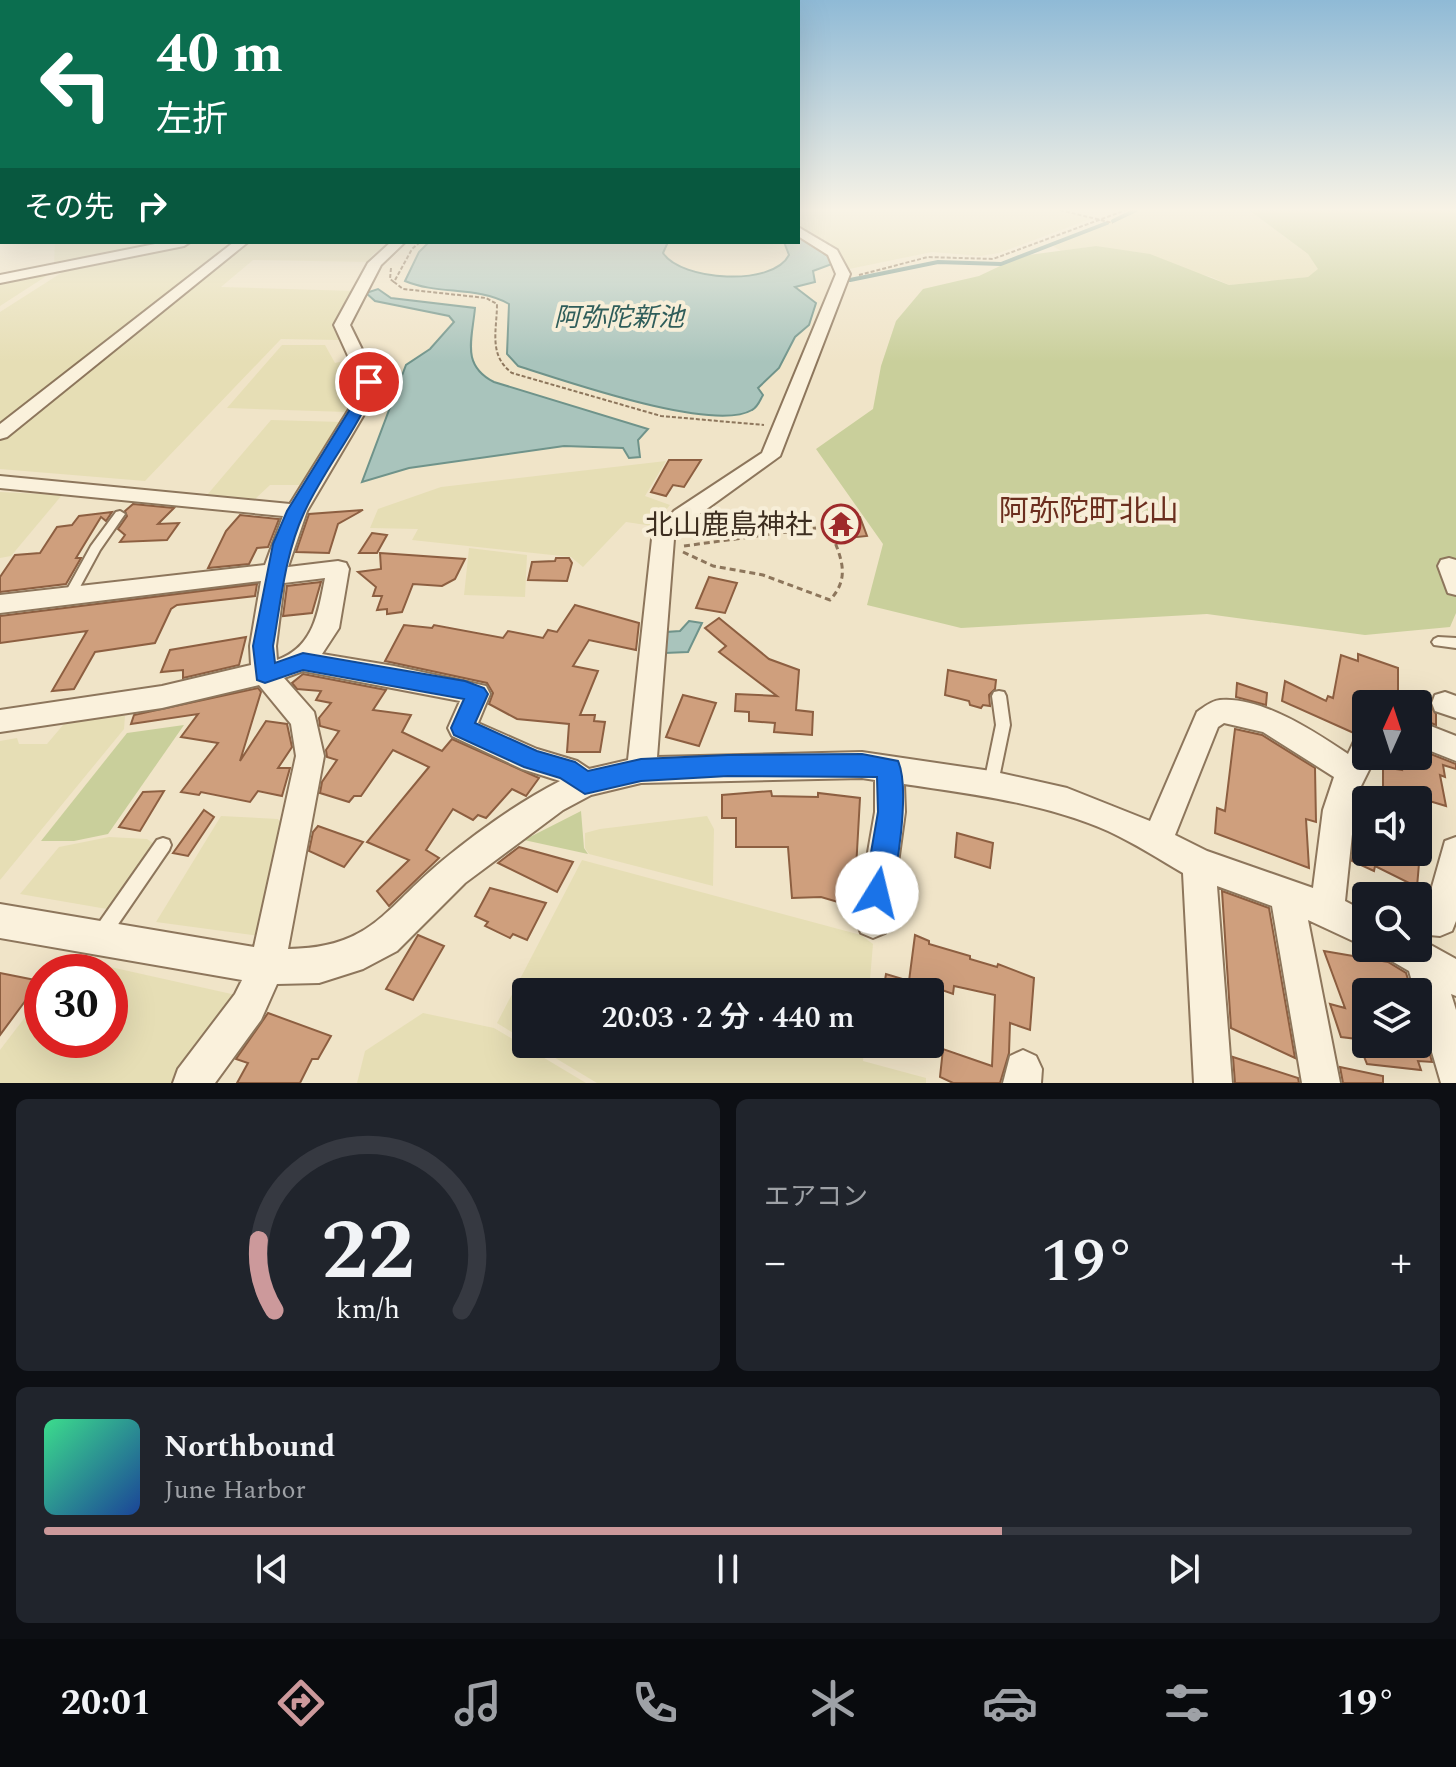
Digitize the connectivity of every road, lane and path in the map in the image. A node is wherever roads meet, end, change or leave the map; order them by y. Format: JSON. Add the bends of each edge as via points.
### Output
{"nodes":[{"id":1,"x":92,"y":261,"type":"edge"},
{"id":2,"x":219,"y":261,"type":"edge"},
{"id":3,"x":378,"y":261,"type":"edge"},
{"id":4,"x":406,"y":261,"type":"edge"},
{"id":5,"x":839,"y":261,"type":"edge"},
{"id":6,"x":914,"y":261,"type":"edge"},
{"id":7,"x":843,"y":274,"type":"junction"},
{"id":8,"x":0,"y":279,"type":"edge"},
{"id":9,"x":755,"y":425,"type":"dead end"},
{"id":10,"x":0,"y":433,"type":"edge"},
{"id":11,"x":0,"y":482,"type":"edge"},
{"id":12,"x":296,"y":511,"type":"junction"},
{"id":13,"x":120,"y":514,"type":"dead end"},
{"id":14,"x":816,"y":528,"type":"dead end"},
{"id":15,"x":831,"y":532,"type":"dead end"},
{"id":16,"x":274,"y":573,"type":"junction"},
{"id":17,"x":70,"y":595,"type":"junction"},
{"id":18,"x":0,"y":604,"type":"edge"},
{"id":19,"x":1438,"y":642,"type":"dead end"},
{"id":20,"x":1456,"y":643,"type":"edge"},
{"id":21,"x":303,"y":661,"type":"junction"},
{"id":22,"x":265,"y":674,"type":"junction"},
{"id":23,"x":999,"y":696,"type":"dead end"},
{"id":24,"x":0,"y":721,"type":"edge"},
{"id":25,"x":1432,"y":739,"type":"edge"},
{"id":26,"x":1456,"y":749,"type":"edge"},
{"id":27,"x":1352,"y":756,"type":"edge"},
{"id":28,"x":889,"y":769,"type":"junction"},
{"id":29,"x":641,"y":770,"type":"junction"},
{"id":30,"x":1354,"y":770,"type":"edge"},
{"id":31,"x":585,"y":783,"type":"junction"},
{"id":32,"x":991,"y":784,"type":"junction"},
{"id":33,"x":1157,"y":840,"type":"junction"},
{"id":34,"x":163,"y":845,"type":"dead end"},
{"id":35,"x":1456,"y":852,"type":"edge"},
{"id":36,"x":1199,"y":864,"type":"junction"},
{"id":37,"x":1287,"y":897,"type":"junction"},
{"id":38,"x":1327,"y":910,"type":"junction"},
{"id":39,"x":1352,"y":912,"type":"edge"},
{"id":40,"x":1432,"y":918,"type":"edge"},
{"id":41,"x":0,"y":921,"type":"edge"},
{"id":42,"x":873,"y":921,"type":"dead end"},
{"id":43,"x":1352,"y":923,"type":"edge"},
{"id":44,"x":98,"y":938,"type":"junction"},
{"id":45,"x":1415,"y":962,"type":"edge"},
{"id":46,"x":1428,"y":962,"type":"edge"},
{"id":47,"x":267,"y":967,"type":"junction"},
{"id":48,"x":1456,"y":978,"type":"edge"},
{"id":49,"x":1456,"y":1073,"type":"edge"},
{"id":50,"x":192,"y":1083,"type":"edge"},
{"id":51,"x":1213,"y":1083,"type":"edge"},
{"id":52,"x":1321,"y":1083,"type":"edge"}],
"edges":[{"from":1,"to":8,"type":"street"},
{"from":2,"to":10,"type":"street"},
{"from":3,"to":12,"type":"street","via":[[342,325],[369,382]]},
{"from":4,"to":9,"type":"path","via":[[394,282],[403,289],[486,298],[497,304],[495,356],[512,373],[661,416]]},
{"from":5,"to":7,"type":"street"},
{"from":6,"to":7,"type":"path"},
{"from":7,"to":29,"type":"street","via":[[770,456],[682,516],[663,539]]},
{"from":11,"to":12,"type":"street"},
{"from":12,"to":16,"type":"street"},
{"from":13,"to":17,"type":"lane"},
{"from":14,"to":15,"type":"path","via":[[680,546],[684,554],[713,566],[763,575],[830,600],[844,585],[845,572]]},
{"from":16,"to":17,"type":"street"},
{"from":16,"to":21,"type":"street","via":[[340,570],[327,628]]},
{"from":16,"to":22,"type":"street","via":[[263,646]]},
{"from":17,"to":18,"type":"street"},
{"from":19,"to":20,"type":"lane"},
{"from":21,"to":22,"type":"street"},
{"from":21,"to":31,"type":"street","via":[[477,694],[462,728],[567,770]]},
{"from":22,"to":24,"type":"street","via":[[138,702]]},
{"from":22,"to":47,"type":"street","via":[[304,720],[310,756]]},
{"from":23,"to":32,"type":"lane","via":[[1003,725]]},
{"from":25,"to":26,"type":"street"},
{"from":27,"to":33,"type":"street","via":[[1243,712],[1219,711],[1207,720]]},
{"from":28,"to":29,"type":"street","via":[[862,765]]},
{"from":28,"to":32,"type":"street"},
{"from":28,"to":42,"type":"street","via":[[890,812]]},
{"from":29,"to":31,"type":"street"},
{"from":30,"to":38,"type":"street","via":[[1341,796]]},
{"from":31,"to":47,"type":"street","via":[[552,800],[454,872],[385,939],[319,966]]},
{"from":32,"to":33,"type":"street","via":[[1067,802]]},
{"from":33,"to":36,"type":"street"},
{"from":34,"to":44,"type":"lane"},
{"from":35,"to":40,"type":"street","via":[[1440,919]]},
{"from":36,"to":37,"type":"street"},
{"from":36,"to":51,"type":"street"},
{"from":37,"to":38,"type":"street"},
{"from":37,"to":52,"type":"street"},
{"from":38,"to":39,"type":"street"},
{"from":38,"to":43,"type":"street"},
{"from":41,"to":44,"type":"street"},
{"from":44,"to":47,"type":"street"},
{"from":45,"to":49,"type":"street"},
{"from":46,"to":48,"type":"street"},
{"from":47,"to":50,"type":"street","via":[[248,1007]]}]}
